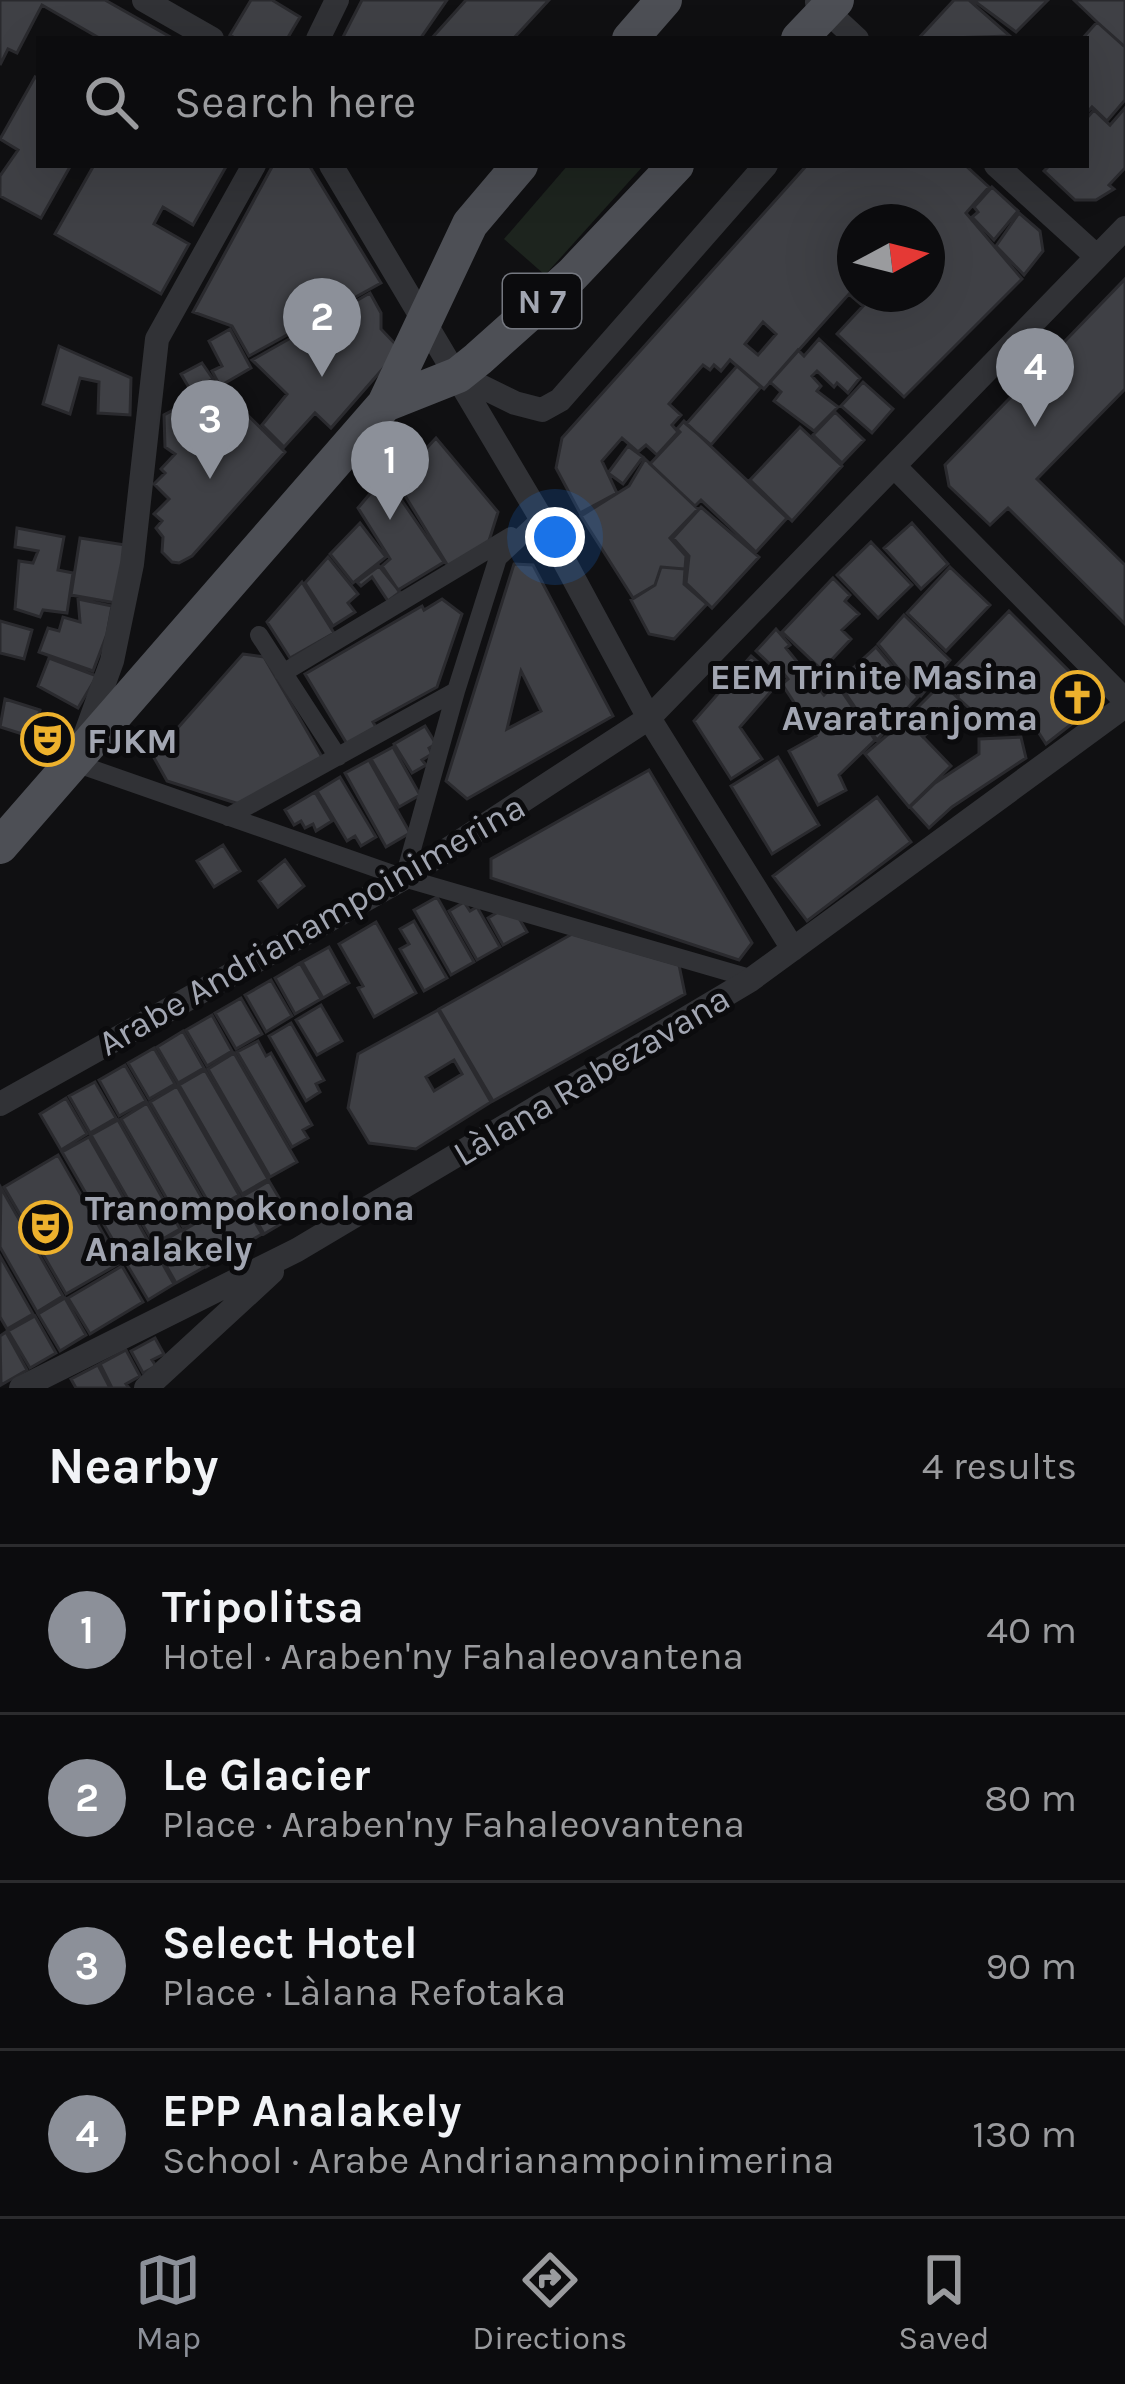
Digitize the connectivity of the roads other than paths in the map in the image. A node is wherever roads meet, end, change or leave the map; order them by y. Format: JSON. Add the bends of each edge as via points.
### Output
{"nodes":[{"id":1,"x":144,"y":0,"type":"edge"},
{"id":2,"x":337,"y":0,"type":"edge"},
{"id":3,"x":664,"y":0,"type":"edge"},
{"id":4,"x":826,"y":3,"type":"edge"},
{"id":5,"x":207,"y":36,"type":"edge"},
{"id":6,"x":319,"y":36,"type":"edge"},
{"id":7,"x":633,"y":36,"type":"edge"},
{"id":8,"x":801,"y":36,"type":"edge"},
{"id":9,"x":854,"y":36,"type":"edge"},
{"id":10,"x":252,"y":168,"type":"edge"},
{"id":11,"x":333,"y":168,"type":"edge"},
{"id":12,"x":517,"y":168,"type":"edge"},
{"id":13,"x":673,"y":168,"type":"edge"},
{"id":14,"x":763,"y":168,"type":"edge"},
{"id":15,"x":999,"y":168,"type":"edge"},
{"id":16,"x":1125,"y":228,"type":"edge"},
{"id":17,"x":1096,"y":256,"type":"junction"},
{"id":18,"x":425,"y":318,"type":"junction"},
{"id":19,"x":458,"y":375,"type":"junction"},
{"id":20,"x":386,"y":404,"type":"junction"},
{"id":21,"x":894,"y":466,"type":"junction"},
{"id":22,"x":541,"y":518,"type":"junction"},
{"id":23,"x":259,"y":635,"type":"dead end"},
{"id":24,"x":283,"y":673,"type":"junction"},
{"id":25,"x":456,"y":691,"type":"junction"},
{"id":26,"x":1125,"y":703,"type":"edge"},
{"id":27,"x":649,"y":718,"type":"junction"},
{"id":28,"x":338,"y":757,"type":"junction"},
{"id":29,"x":75,"y":763,"type":"junction"},
{"id":30,"x":228,"y":817,"type":"junction"},
{"id":31,"x":0,"y":846,"type":"edge"},
{"id":32,"x":404,"y":878,"type":"junction"},
{"id":33,"x":793,"y":950,"type":"junction"},
{"id":34,"x":753,"y":979,"type":"junction"},
{"id":35,"x":0,"y":1104,"type":"edge"},
{"id":36,"x":297,"y":1250,"type":"junction"},
{"id":37,"x":21,"y":1388,"type":"edge"},
{"id":38,"x":146,"y":1388,"type":"edge"}],
"edges":[{"from":1,"to":5,"type":"street"},
{"from":2,"to":6,"type":"street"},
{"from":3,"to":7,"type":"main road"},
{"from":4,"to":8,"type":"main road"},
{"from":4,"to":9,"type":"street"},
{"from":10,"to":29,"type":"street","via":[[157,339],[132,564],[112,661]]},
{"from":11,"to":18,"type":"street"},
{"from":12,"to":18,"type":"main road","number":"N 7","via":[[470,224]]},
{"from":13,"to":19,"type":"main road","number":"N 7","via":[[572,275]]},
{"from":14,"to":19,"type":"street","via":[[560,400],[542,410]]},
{"from":15,"to":17,"type":"street"},
{"from":16,"to":17,"type":"street","name":"Arabe Andrianampoinimerina"},
{"from":17,"to":21,"type":"street","name":"Arabe Andrianampoinimerina"},
{"from":18,"to":19,"type":"street"},
{"from":18,"to":20,"type":"main road","number":"N 7"},
{"from":19,"to":20,"type":"main road","number":"N 7"},
{"from":19,"to":22,"type":"street"},
{"from":20,"to":29,"type":"main road","number":"N 7"},
{"from":21,"to":26,"type":"street"},
{"from":21,"to":27,"type":"street","name":"Arabe Andrianampoinimerina"},
{"from":22,"to":24,"type":"street"},
{"from":22,"to":25,"type":"street","via":[[498,558]]},
{"from":22,"to":27,"type":"street"},
{"from":23,"to":24,"type":"street"},
{"from":24,"to":28,"type":"street"},
{"from":25,"to":28,"type":"street"},
{"from":25,"to":32,"type":"street"},
{"from":26,"to":33,"type":"street","name":"Làlana Rabezavana"},
{"from":27,"to":32,"type":"street","name":"Arabe Andrianampoinimerina"},
{"from":27,"to":33,"type":"street"},
{"from":28,"to":30,"type":"street"},
{"from":29,"to":30,"type":"street"},
{"from":29,"to":31,"type":"main road","number":"N 7"},
{"from":30,"to":32,"type":"street"},
{"from":32,"to":34,"type":"street"},
{"from":32,"to":35,"type":"street","name":"Arabe Andrianampoinimerina"},
{"from":33,"to":34,"type":"street","name":"Làlana Rabezavana"},
{"from":34,"to":36,"type":"street","name":"Làlana Rabezavana"},
{"from":36,"to":37,"type":"street","name":"Làlana Rabezavana"},
{"from":36,"to":38,"type":"street"}]}
